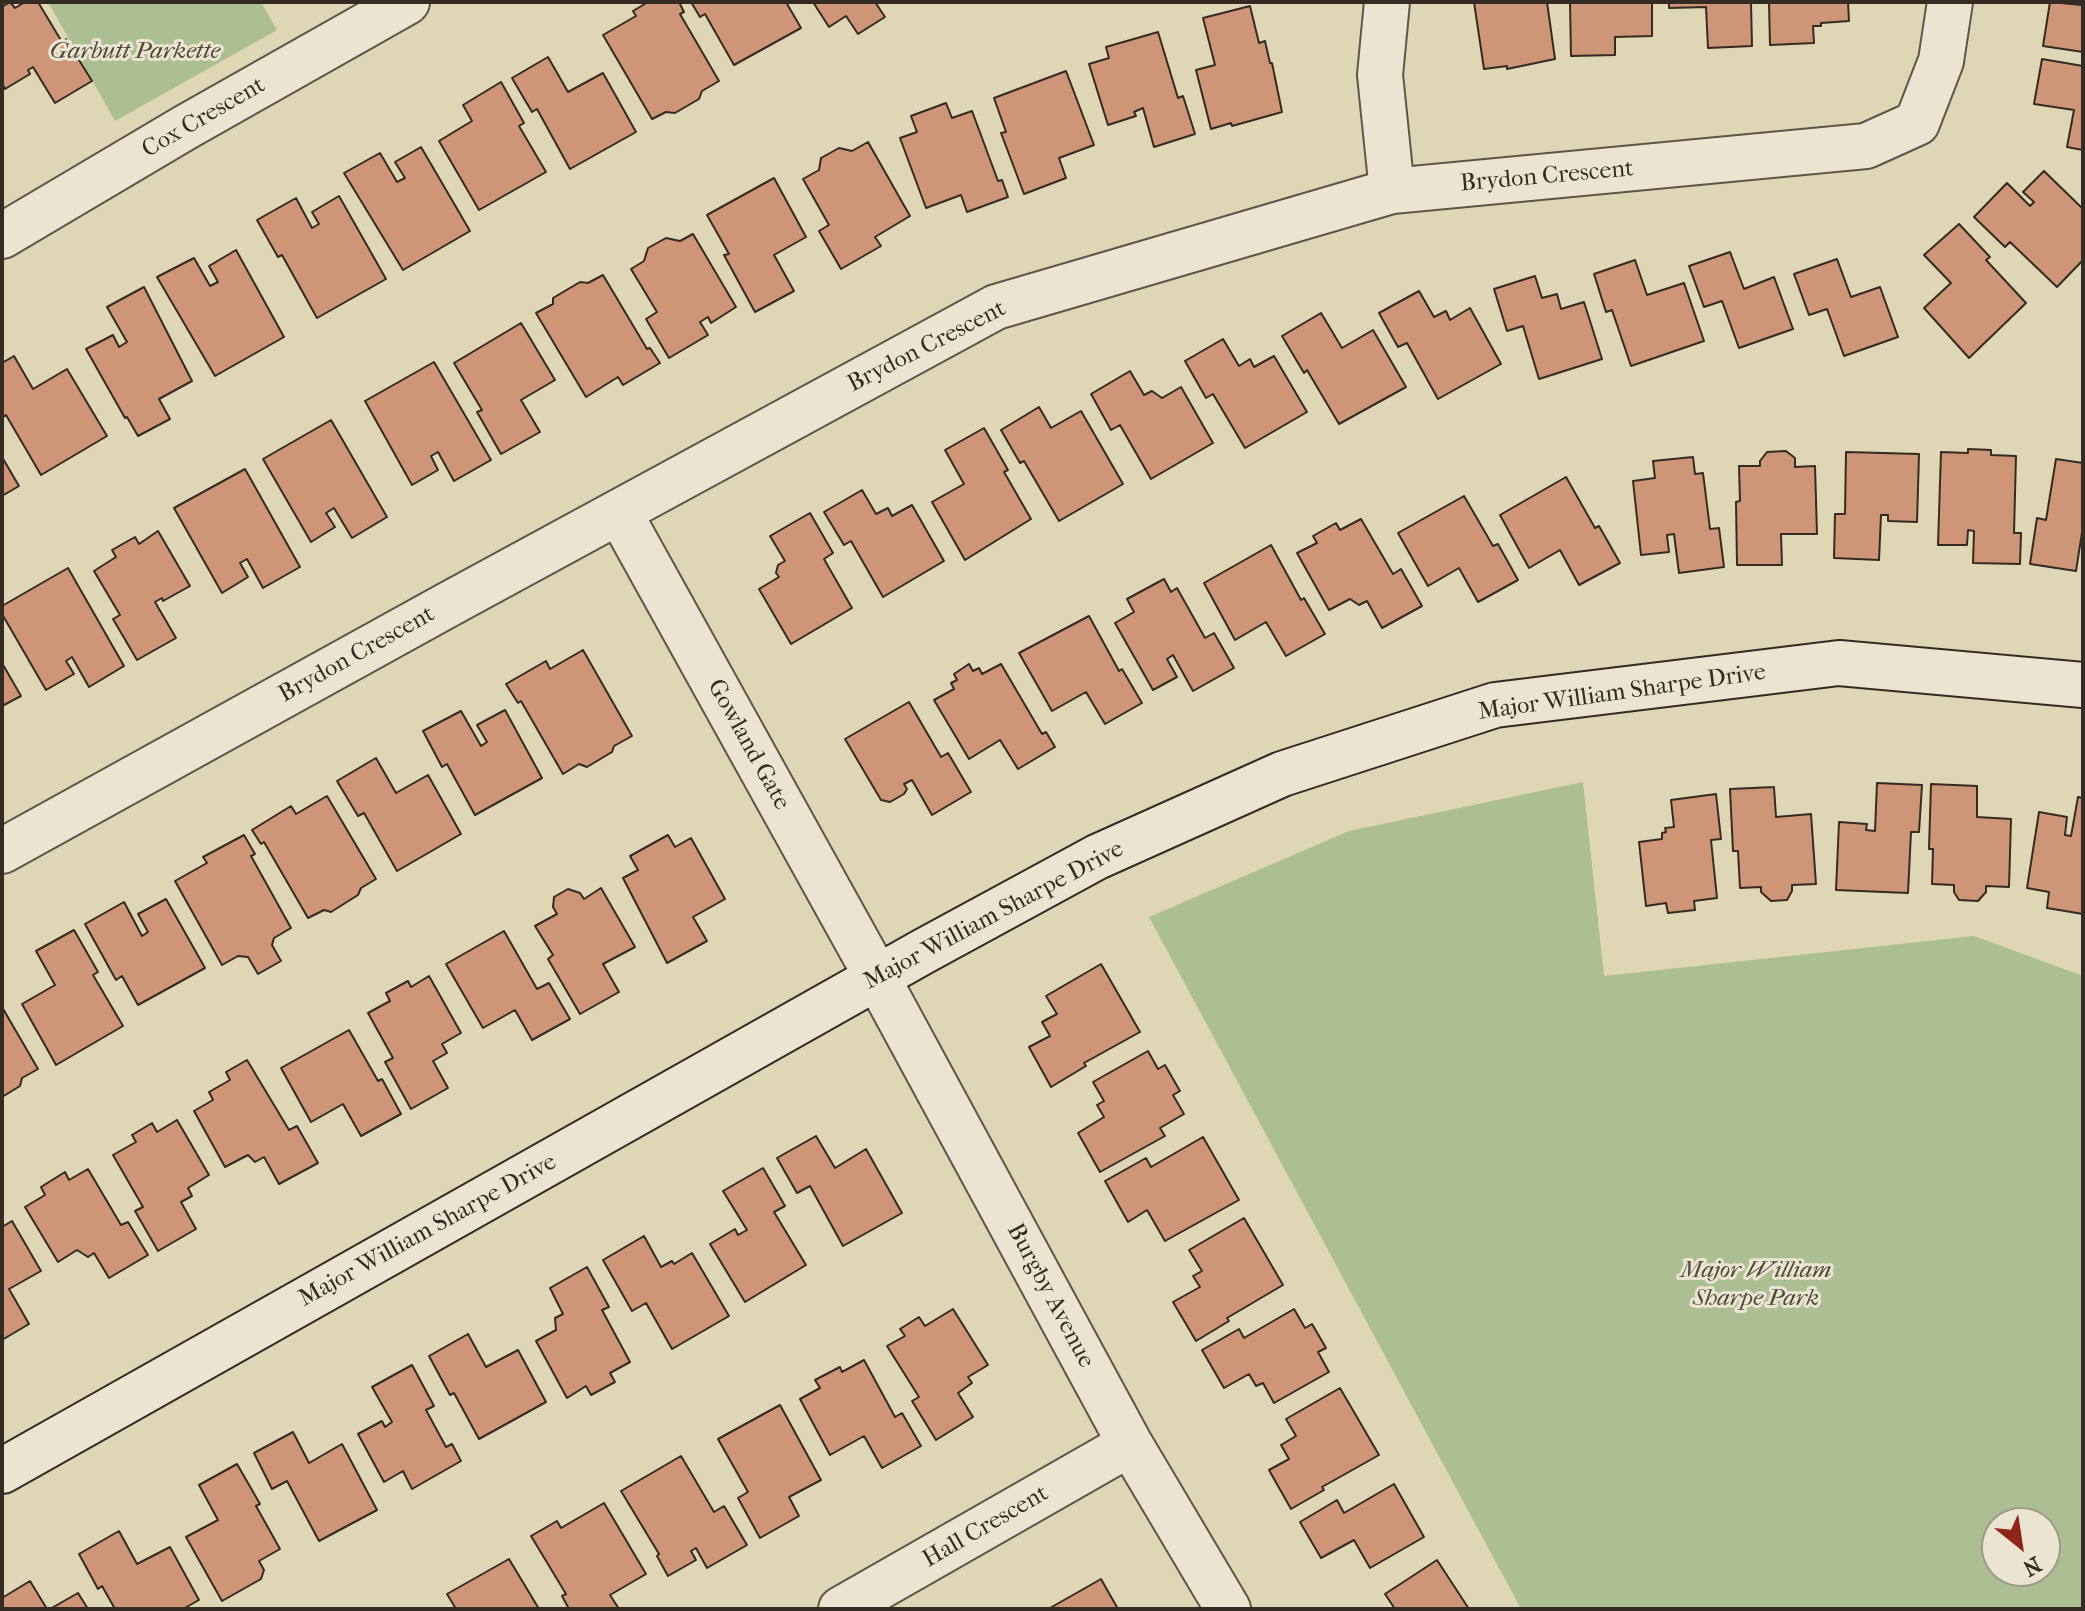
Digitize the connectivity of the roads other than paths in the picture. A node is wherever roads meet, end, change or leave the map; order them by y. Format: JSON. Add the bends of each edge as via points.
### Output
{"nodes":[{"id":1,"x":407,"y":2,"type":"edge"},
{"id":2,"x":1387,"y":2,"type":"edge"},
{"id":3,"x":1950,"y":2,"type":"edge"},
{"id":4,"x":1392,"y":191,"type":"junction"},
{"id":5,"x":2,"y":236,"type":"edge"},
{"id":6,"x":619,"y":512,"type":"junction"},
{"id":7,"x":2083,"y":685,"type":"edge"},
{"id":8,"x":2,"y":851,"type":"edge"},
{"id":9,"x":878,"y":979,"type":"junction"},
{"id":10,"x":1130,"y":1444,"type":"junction"},
{"id":11,"x":2,"y":1471,"type":"edge"},
{"id":12,"x":841,"y":1609,"type":"edge"},
{"id":13,"x":1228,"y":1609,"type":"edge"}],
"edges":[{"from":1,"to":5,"type":"street","name":"Cox Crescent"},
{"from":2,"to":4,"type":"street","via":[[1380,75]]},
{"from":3,"to":4,"type":"street","name":"Brydon Crescent","via":[[1941,61],[1917,123],[1866,146]]},
{"from":4,"to":6,"type":"street","name":"Brydon Crescent","via":[[996,307]]},
{"from":6,"to":8,"type":"street","name":"Brydon Crescent"},
{"from":6,"to":9,"type":"street","name":"Gowland Gate"},
{"from":7,"to":9,"type":"street","name":"Major William Sharpe Drive","via":[[1839,663],[1495,705],[1282,774],[1097,857]]},
{"from":9,"to":10,"type":"street","name":"Burgby Avenue"},
{"from":9,"to":11,"type":"street","name":"Major William Sharpe Drive"},
{"from":10,"to":12,"type":"street","name":"Hall Crescent"},
{"from":10,"to":13,"type":"street","name":"Burgby Avenue"}]}
